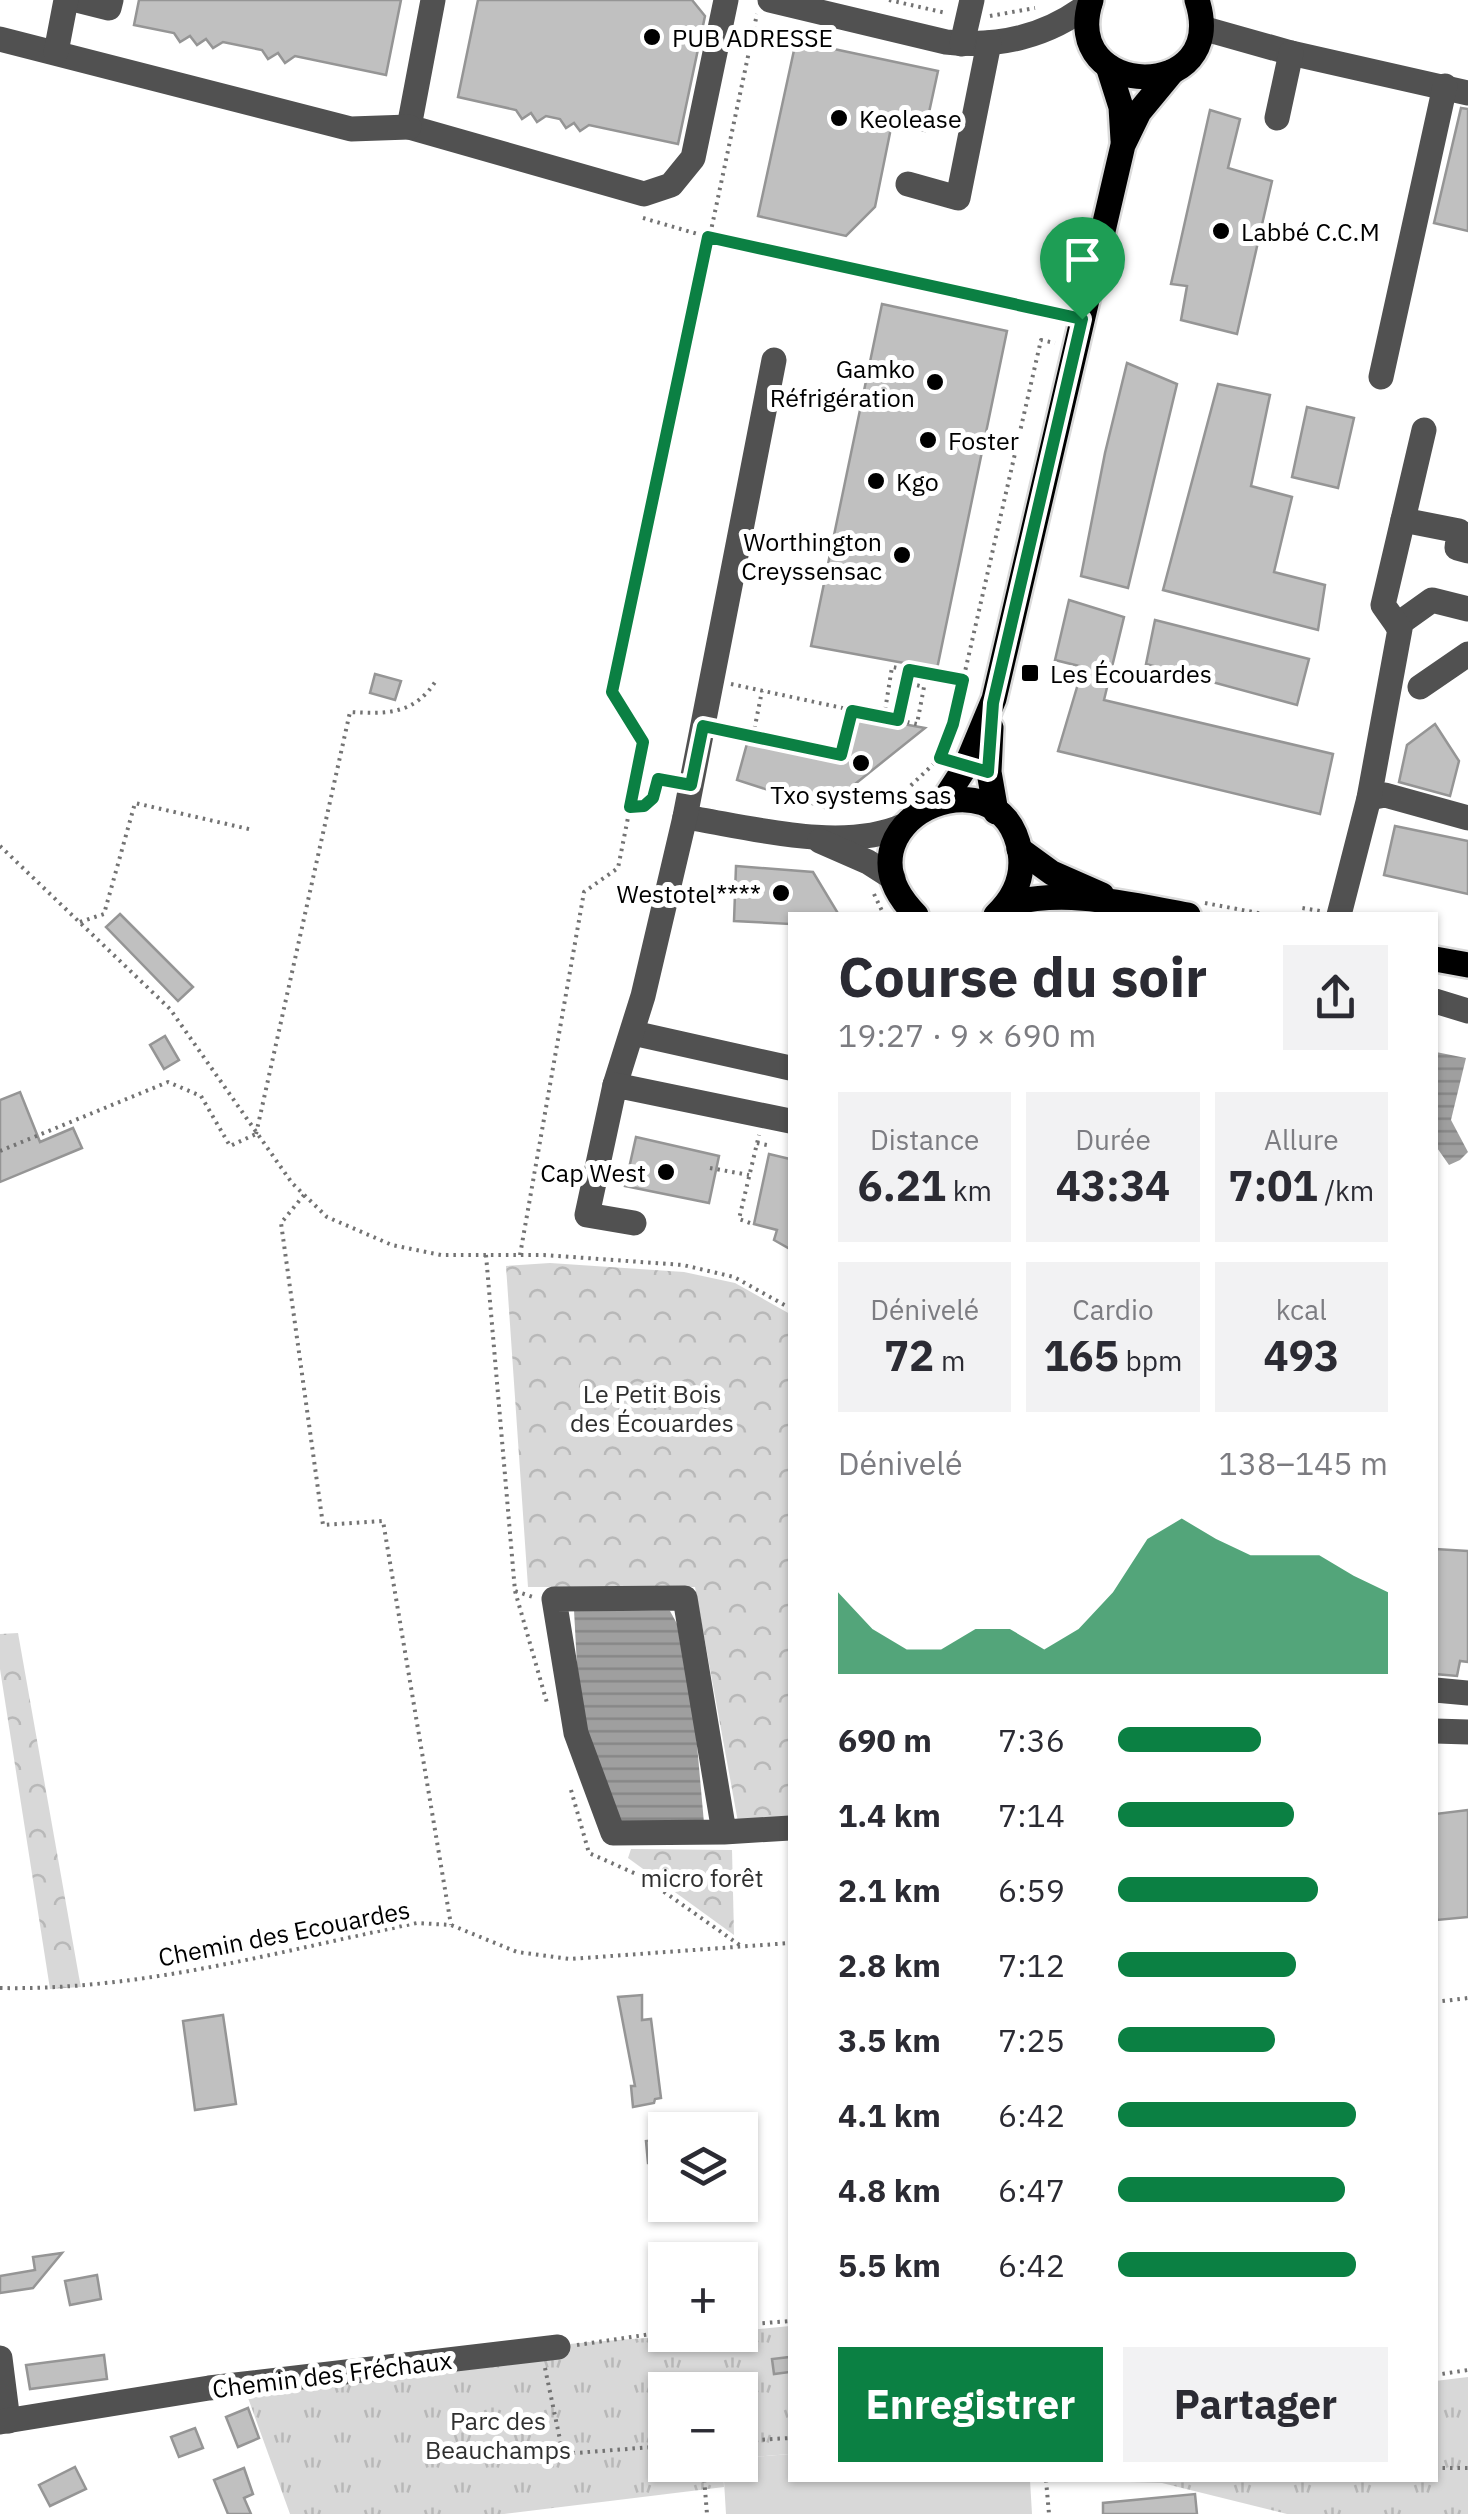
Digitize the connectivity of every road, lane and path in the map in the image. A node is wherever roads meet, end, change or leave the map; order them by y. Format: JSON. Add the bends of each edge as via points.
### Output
{"nodes":[{"id":1,"x":66,"y":0,"type":"edge"},
{"id":2,"x":78,"y":0,"type":"edge"},
{"id":3,"x":111,"y":0,"type":"edge"},
{"id":4,"x":433,"y":0,"type":"edge"},
{"id":5,"x":726,"y":0,"type":"edge"},
{"id":6,"x":972,"y":0,"type":"edge"},
{"id":7,"x":1198,"y":0,"type":"edge"},
{"id":8,"x":1090,"y":2,"type":"edge"},
{"id":9,"x":764,"y":4,"type":"edge"},
{"id":10,"x":1202,"y":28,"type":"junction"},
{"id":11,"x":1040,"y":33,"type":"junction"},
{"id":12,"x":0,"y":40,"type":"edge"},
{"id":13,"x":989,"y":43,"type":"junction"},
{"id":14,"x":962,"y":44,"type":"junction"},
{"id":15,"x":56,"y":52,"type":"junction"},
{"id":16,"x":1291,"y":53,"type":"junction"},
{"id":17,"x":1101,"y":58,"type":"junction"},
{"id":18,"x":1172,"y":72,"type":"junction"},
{"id":19,"x":1456,"y":90,"type":"edge"},
{"id":20,"x":1277,"y":118,"type":"dead end"},
{"id":21,"x":408,"y":127,"type":"junction"},
{"id":22,"x":1123,"y":145,"type":"junction"},
{"id":23,"x":908,"y":184,"type":"dead end"},
{"id":24,"x":708,"y":237,"type":"junction"},
{"id":25,"x":1082,"y":319,"type":"junction"},
{"id":26,"x":1075,"y":348,"type":"junction"},
{"id":27,"x":774,"y":360,"type":"dead end"},
{"id":28,"x":1381,"y":377,"type":"dead end"},
{"id":29,"x":1424,"y":430,"type":"dead end"},
{"id":30,"x":1403,"y":520,"type":"junction"},
{"id":31,"x":1468,"y":551,"type":"edge"},
{"id":32,"x":1468,"y":609,"type":"edge"},
{"id":33,"x":1397,"y":625,"type":"junction"},
{"id":34,"x":1468,"y":654,"type":"edge"},
{"id":35,"x":909,"y":670,"type":"junction"},
{"id":36,"x":436,"y":679,"type":"dead end"},
{"id":37,"x":712,"y":680,"type":"junction"},
{"id":38,"x":963,"y":680,"type":"junction"},
{"id":39,"x":908,"y":683,"type":"junction"},
{"id":40,"x":1420,"y":687,"type":"dead end"},
{"id":41,"x":762,"y":691,"type":"junction"},
{"id":42,"x":993,"y":703,"type":"junction"},
{"id":43,"x":852,"y":711,"type":"junction"},
{"id":44,"x":884,"y":717,"type":"junction"},
{"id":45,"x":898,"y":720,"type":"junction"},
{"id":46,"x":703,"y":726,"type":"junction"},
{"id":47,"x":753,"y":736,"type":"junction"},
{"id":48,"x":966,"y":766,"type":"junction"},
{"id":49,"x":691,"y":785,"type":"junction"},
{"id":50,"x":1369,"y":798,"type":"junction"},
{"id":51,"x":944,"y":800,"type":"junction"},
{"id":52,"x":630,"y":807,"type":"junction"},
{"id":53,"x":1466,"y":809,"type":"edge"},
{"id":54,"x":996,"y":812,"type":"junction"},
{"id":55,"x":685,"y":816,"type":"junction"},
{"id":56,"x":903,"y":826,"type":"junction"},
{"id":57,"x":253,"y":830,"type":"dead end"},
{"id":58,"x":811,"y":837,"type":"junction"},
{"id":59,"x":0,"y":846,"type":"edge"},
{"id":60,"x":1019,"y":849,"type":"junction"},
{"id":61,"x":893,"y":878,"type":"junction"},
{"id":62,"x":1125,"y":904,"type":"junction"},
{"id":63,"x":1193,"y":909,"type":"edge"},
{"id":64,"x":1001,"y":910,"type":"edge"},
{"id":65,"x":914,"y":912,"type":"edge"},
{"id":66,"x":1231,"y":912,"type":"edge"},
{"id":67,"x":1340,"y":912,"type":"edge"},
{"id":68,"x":80,"y":922,"type":"junction"},
{"id":69,"x":1438,"y":960,"type":"edge"},
{"id":70,"x":1468,"y":965,"type":"edge"},
{"id":71,"x":1438,"y":1002,"type":"edge"},
{"id":72,"x":1468,"y":1010,"type":"edge"},
{"id":73,"x":633,"y":1033,"type":"junction"},
{"id":74,"x":788,"y":1068,"type":"edge"},
{"id":75,"x":615,"y":1086,"type":"junction"},
{"id":76,"x":764,"y":1116,"type":"junction"},
{"id":77,"x":788,"y":1121,"type":"edge"},
{"id":78,"x":256,"y":1134,"type":"junction"},
{"id":79,"x":756,"y":1143,"type":"junction"},
{"id":80,"x":767,"y":1145,"type":"dead end"},
{"id":81,"x":0,"y":1151,"type":"edge"},
{"id":82,"x":710,"y":1168,"type":"dead end"},
{"id":83,"x":749,"y":1175,"type":"junction"},
{"id":84,"x":304,"y":1195,"type":"junction"},
{"id":85,"x":634,"y":1222,"type":"dead end"},
{"id":86,"x":750,"y":1223,"type":"dead end"},
{"id":87,"x":486,"y":1255,"type":"junction"},
{"id":88,"x":520,"y":1255,"type":"junction"},
{"id":89,"x":788,"y":1307,"type":"edge"},
{"id":90,"x":555,"y":1606,"type":"junction"},
{"id":91,"x":1438,"y":1690,"type":"edge"},
{"id":92,"x":1468,"y":1693,"type":"edge"},
{"id":93,"x":1438,"y":1731,"type":"edge"},
{"id":94,"x":1468,"y":1732,"type":"edge"},
{"id":95,"x":788,"y":1828,"type":"edge"},
{"id":96,"x":724,"y":1832,"type":"junction"},
{"id":97,"x":589,"y":1854,"type":"dead end"},
{"id":98,"x":452,"y":1925,"type":"junction"},
{"id":99,"x":788,"y":1943,"type":"edge"},
{"id":100,"x":741,"y":1946,"type":"junction"},
{"id":101,"x":0,"y":1988,"type":"edge"},
{"id":102,"x":1468,"y":1998,"type":"edge"},
{"id":103,"x":1438,"y":2002,"type":"edge"},
{"id":104,"x":788,"y":2321,"type":"edge"},
{"id":105,"x":758,"y":2324,"type":"edge"},
{"id":106,"x":648,"y":2334,"type":"edge"},
{"id":107,"x":550,"y":2348,"type":"junction"},
{"id":108,"x":0,"y":2358,"type":"edge"},
{"id":109,"x":1468,"y":2370,"type":"edge"},
{"id":110,"x":1438,"y":2374,"type":"edge"},
{"id":111,"x":4,"y":2421,"type":"edge"},
{"id":112,"x":788,"y":2438,"type":"edge"},
{"id":113,"x":758,"y":2439,"type":"edge"},
{"id":114,"x":648,"y":2447,"type":"edge"},
{"id":115,"x":1438,"y":2468,"type":"edge"},
{"id":116,"x":1468,"y":2468,"type":"edge"},
{"id":117,"x":704,"y":2482,"type":"edge"},
{"id":118,"x":1046,"y":2482,"type":"edge"},
{"id":119,"x":706,"y":2514,"type":"edge"},
{"id":120,"x":1049,"y":2514,"type":"edge"}],
"edges":[{"from":1,"to":15,"type":"street"},
{"from":2,"to":3,"type":"street","via":[[109,8]]},
{"from":4,"to":21,"type":"street"},
{"from":5,"to":21,"type":"street","via":[[693,158],[671,186],[644,194]]},
{"from":6,"to":14,"type":"street"},
{"from":7,"to":10,"type":"main road"},
{"from":8,"to":11,"type":"street"},
{"from":8,"to":17,"type":"main road","via":[[1087,27]]},
{"from":9,"to":14,"type":"street"},
{"from":9,"to":24,"type":"path"},
{"from":10,"to":16,"type":"street"},
{"from":10,"to":18,"type":"main road","via":[[1194,51]]},
{"from":11,"to":13,"type":"street"},
{"from":11,"to":17,"type":"street"},
{"from":12,"to":15,"type":"street"},
{"from":13,"to":14,"type":"street"},
{"from":13,"to":23,"type":"street","via":[[958,198]]},
{"from":15,"to":21,"type":"street","via":[[350,128]]},
{"from":16,"to":19,"type":"street"},
{"from":16,"to":20,"type":"street"},
{"from":17,"to":18,"type":"main road","via":[[1134,78]]},
{"from":17,"to":22,"type":"main road","via":[[1121,107]]},
{"from":18,"to":22,"type":"main road"},
{"from":19,"to":28,"type":"street"},
{"from":22,"to":25,"type":"main road"},
{"from":24,"to":25,"type":"path"},
{"from":24,"to":52,"type":"path","via":[[612,692],[643,742]]},
{"from":25,"to":26,"type":"main road"},
{"from":26,"to":38,"type":"path","via":[[1041,340]]},
{"from":26,"to":42,"type":"main road"},
{"from":27,"to":37,"type":"street"},
{"from":29,"to":30,"type":"street"},
{"from":30,"to":31,"type":"street","via":[[1460,531],[1457,548]]},
{"from":30,"to":33,"type":"street","via":[[1383,605]]},
{"from":32,"to":33,"type":"street","via":[[1432,600]]},
{"from":33,"to":50,"type":"street"},
{"from":34,"to":40,"type":"street"},
{"from":35,"to":38,"type":"path"},
{"from":35,"to":39,"type":"path"},
{"from":35,"to":44,"type":"path","via":[[892,667]]},
{"from":36,"to":78,"type":"path","via":[[428,694],[392,714],[350,712]]},
{"from":37,"to":41,"type":"path"},
{"from":37,"to":46,"type":"street"},
{"from":38,"to":48,"type":"path","via":[[940,758]]},
{"from":39,"to":45,"type":"path"},
{"from":39,"to":45,"type":"path","via":[[924,687],[918,724]]},
{"from":41,"to":43,"type":"path"},
{"from":41,"to":47,"type":"path"},
{"from":42,"to":48,"type":"main road"},
{"from":42,"to":54,"type":"main road","via":[[988,772]]},
{"from":43,"to":44,"type":"path"},
{"from":43,"to":47,"type":"path","via":[[841,755]]},
{"from":44,"to":45,"type":"path"},
{"from":46,"to":47,"type":"path"},
{"from":46,"to":49,"type":"street"},
{"from":48,"to":51,"type":"main road"},
{"from":49,"to":52,"type":"path","via":[[658,779],[653,798]]},
{"from":49,"to":55,"type":"street"},
{"from":50,"to":53,"type":"street"},
{"from":50,"to":67,"type":"street"},
{"from":51,"to":54,"type":"main road","via":[[971,801]]},
{"from":51,"to":56,"type":"main road"},
{"from":52,"to":88,"type":"path","via":[[618,868],[584,892]]},
{"from":54,"to":60,"type":"main road"},
{"from":55,"to":58,"type":"street"},
{"from":55,"to":73,"type":"street"},
{"from":56,"to":58,"type":"street","via":[[872,836]]},
{"from":56,"to":61,"type":"main road","via":[[892,851]]},
{"from":57,"to":68,"type":"path","via":[[135,803],[104,914]]},
{"from":58,"to":61,"type":"street"},
{"from":59,"to":68,"type":"path"},
{"from":60,"to":62,"type":"main road","via":[[1052,873]]},
{"from":60,"to":64,"type":"main road","via":[[1019,879]]},
{"from":61,"to":65,"type":"main road"},
{"from":62,"to":63,"type":"main road"},
{"from":62,"to":64,"type":"main road","via":[[1044,898]]},
{"from":63,"to":66,"type":"path"},
{"from":68,"to":78,"type":"path","via":[[170,1009]]},
{"from":69,"to":70,"type":"main road"},
{"from":71,"to":72,"type":"street"},
{"from":73,"to":74,"type":"street"},
{"from":73,"to":75,"type":"street"},
{"from":75,"to":76,"type":"street"},
{"from":75,"to":85,"type":"street","via":[[587,1215]]},
{"from":76,"to":77,"type":"street"},
{"from":76,"to":79,"type":"path"},
{"from":78,"to":81,"type":"path","via":[[230,1146],[201,1096],[168,1082]]},
{"from":78,"to":84,"type":"path"},
{"from":79,"to":80,"type":"path"},
{"from":79,"to":83,"type":"path"},
{"from":82,"to":83,"type":"path"},
{"from":83,"to":86,"type":"path","via":[[739,1220]]},
{"from":84,"to":87,"type":"path","via":[[327,1217],[392,1245],[441,1256]]},
{"from":84,"to":98,"type":"path","via":[[281,1223],[323,1525],[384,1521]]},
{"from":87,"to":88,"type":"path"},
{"from":87,"to":90,"type":"path","via":[[515,1590]]},
{"from":88,"to":89,"type":"path","via":[[682,1265],[734,1277]]},
{"from":90,"to":96,"type":"street","via":[[576,1733],[612,1833]]},
{"from":90,"to":96,"type":"street","via":[[554,1599],[686,1598]]},
{"from":91,"to":92,"type":"street"},
{"from":93,"to":94,"type":"street"},
{"from":95,"to":96,"type":"street"},
{"from":97,"to":100,"type":"path","via":[[643,1877]]},
{"from":98,"to":100,"type":"path","name":"Chemin des Ecouardes","via":[[517,1952],[570,1959]]},
{"from":98,"to":101,"type":"path","name":"Chemin des Ecouardes","via":[[418,1923],[158,1977]]},
{"from":99,"to":100,"type":"path","name":"Chemin des Ecouardes"},
{"from":102,"to":103,"type":"path"},
{"from":104,"to":105,"type":"path"},
{"from":106,"to":107,"type":"path"},
{"from":107,"to":111,"type":"street","name":"Chemin des Fréchaux","via":[[209,2388]]},
{"from":107,"to":114,"type":"path","via":[[563,2454]]},
{"from":108,"to":111,"type":"street"},
{"from":109,"to":110,"type":"path"},
{"from":112,"to":113,"type":"path"},
{"from":115,"to":116,"type":"path"},
{"from":117,"to":119,"type":"path"},
{"from":118,"to":120,"type":"path"}]}
